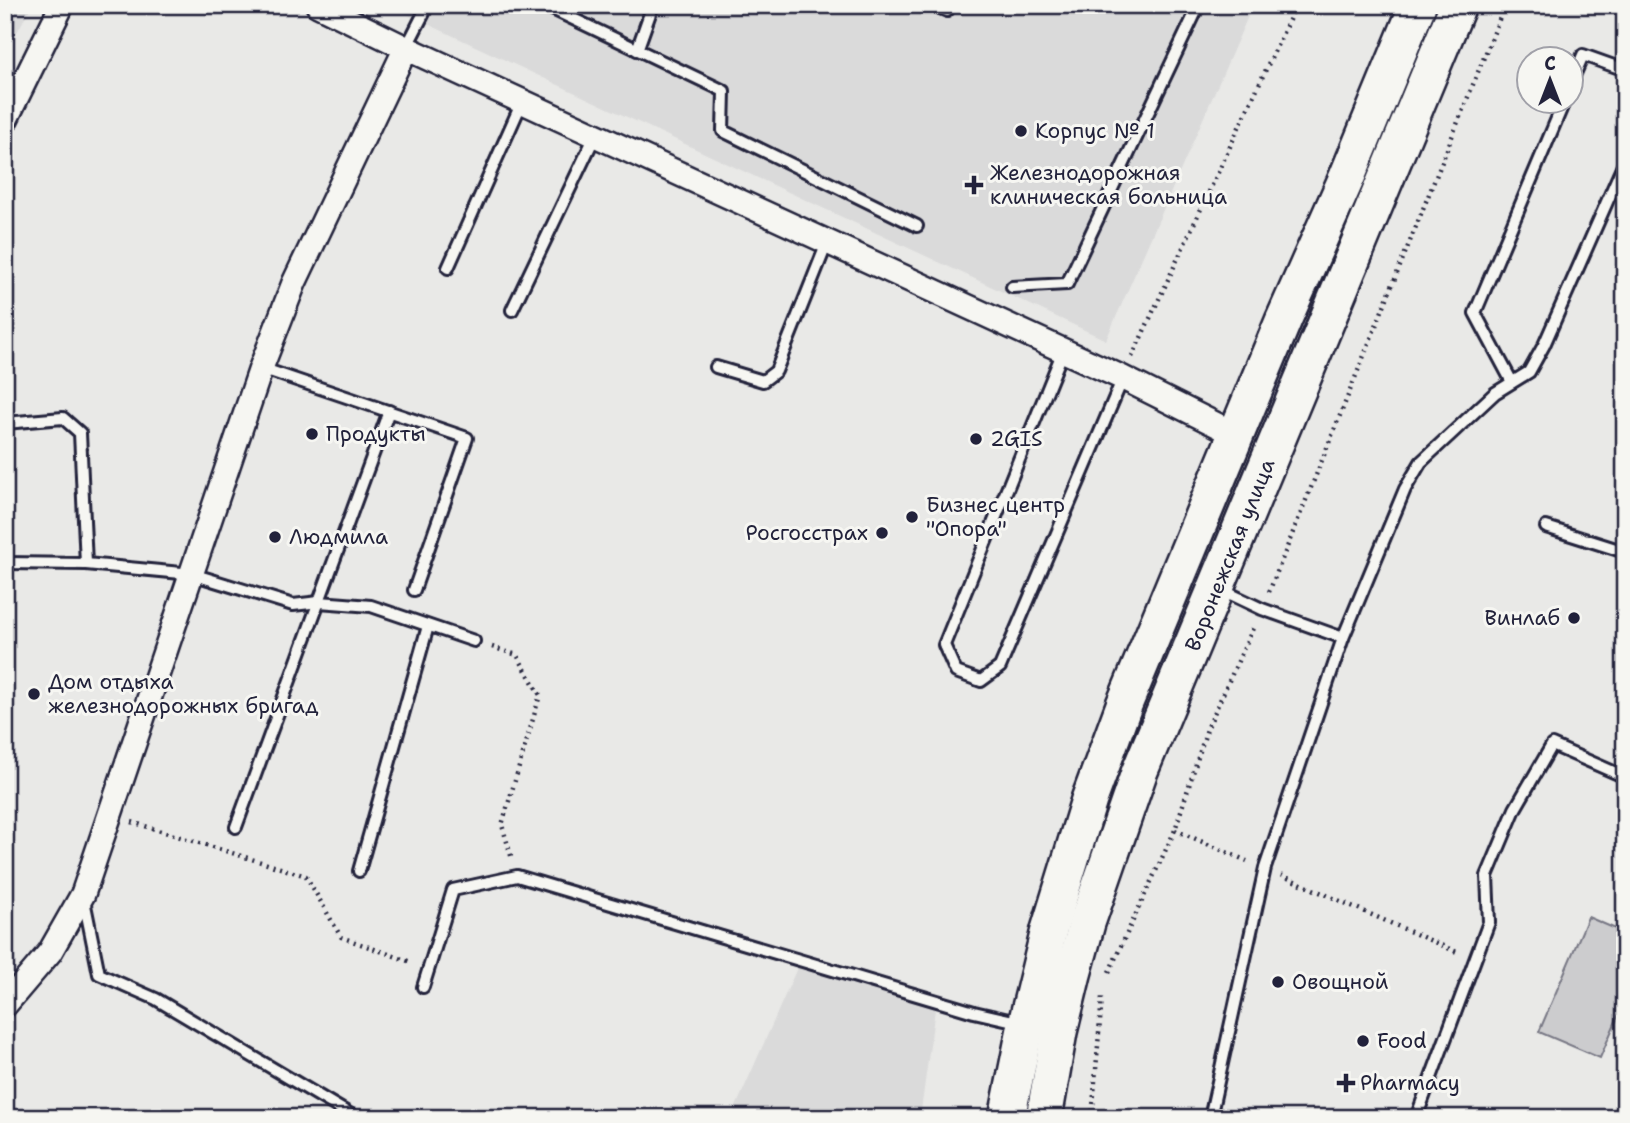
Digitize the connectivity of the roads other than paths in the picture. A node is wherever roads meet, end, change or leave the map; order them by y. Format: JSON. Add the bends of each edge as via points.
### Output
{"nodes":[{"id":1,"x":62,"y":5,"type":"edge"},
{"id":2,"x":318,"y":5,"type":"edge"},
{"id":3,"x":428,"y":5,"type":"edge"},
{"id":4,"x":544,"y":5,"type":"edge"},
{"id":5,"x":653,"y":5,"type":"edge"},
{"id":6,"x":933,"y":5,"type":"edge"},
{"id":7,"x":950,"y":5,"type":"edge"},
{"id":8,"x":1199,"y":5,"type":"edge"},
{"id":9,"x":1418,"y":5,"type":"edge"},
{"id":10,"x":1458,"y":5,"type":"edge"},
{"id":11,"x":405,"y":48,"type":"junction"},
{"id":12,"x":637,"y":50,"type":"junction"},
{"id":13,"x":1584,"y":55,"type":"edge"},
{"id":14,"x":1625,"y":70,"type":"edge"},
{"id":15,"x":522,"y":102,"type":"junction"},
{"id":16,"x":7,"y":115,"type":"edge"},
{"id":17,"x":1558,"y":116,"type":"edge"},
{"id":18,"x":595,"y":136,"type":"junction"},
{"id":19,"x":1625,"y":161,"type":"edge"},
{"id":20,"x":917,"y":226,"type":"dead end"},
{"id":21,"x":828,"y":243,"type":"junction"},
{"id":22,"x":448,"y":268,"type":"dead end"},
{"id":23,"x":1012,"y":287,"type":"dead end"},
{"id":24,"x":512,"y":310,"type":"dead end"},
{"id":25,"x":1063,"y":351,"type":"junction"},
{"id":26,"x":716,"y":367,"type":"dead end"},
{"id":27,"x":261,"y":369,"type":"junction"},
{"id":28,"x":1122,"y":378,"type":"junction"},
{"id":29,"x":1512,"y":382,"type":"junction"},
{"id":30,"x":389,"y":411,"type":"junction"},
{"id":31,"x":5,"y":423,"type":"edge"},
{"id":32,"x":1237,"y":435,"type":"junction"},
{"id":33,"x":1546,"y":527,"type":"dead end"},
{"id":34,"x":1625,"y":551,"type":"edge"},
{"id":35,"x":5,"y":563,"type":"edge"},
{"id":36,"x":86,"y":564,"type":"junction"},
{"id":37,"x":192,"y":574,"type":"junction"},
{"id":38,"x":1217,"y":588,"type":"junction"},
{"id":39,"x":414,"y":590,"type":"dead end"},
{"id":40,"x":318,"y":602,"type":"junction"},
{"id":41,"x":428,"y":626,"type":"junction"},
{"id":42,"x":1343,"y":638,"type":"junction"},
{"id":43,"x":474,"y":641,"type":"road end"},
{"id":44,"x":1625,"y":777,"type":"edge"},
{"id":45,"x":236,"y":827,"type":"dead end"},
{"id":46,"x":359,"y":871,"type":"dead end"},
{"id":47,"x":83,"y":894,"type":"junction"},
{"id":48,"x":422,"y":987,"type":"dead end"},
{"id":49,"x":5,"y":1005,"type":"edge"},
{"id":50,"x":1042,"y":1028,"type":"junction"},
{"id":51,"x":356,"y":1118,"type":"edge"},
{"id":52,"x":1007,"y":1118,"type":"edge"},
{"id":53,"x":1044,"y":1118,"type":"edge"},
{"id":54,"x":1210,"y":1118,"type":"edge"},
{"id":55,"x":1416,"y":1118,"type":"edge"}],
"edges":[{"from":1,"to":16,"type":"street"},
{"from":2,"to":11,"type":"street"},
{"from":3,"to":11,"type":"lane"},
{"from":4,"to":12,"type":"lane"},
{"from":5,"to":12,"type":"lane"},
{"from":6,"to":7,"type":"lane","via":[[947,12]]},
{"from":8,"to":23,"type":"lane","via":[[1067,284]]},
{"from":9,"to":32,"type":"main road","name":"Воронежская улица"},
{"from":10,"to":38,"type":"main road","name":"Воронежская улица"},
{"from":11,"to":15,"type":"street"},
{"from":11,"to":27,"type":"street","via":[[294,283]]},
{"from":12,"to":20,"type":"lane","via":[[724,91],[723,131]]},
{"from":13,"to":14,"type":"lane"},
{"from":15,"to":18,"type":"street"},
{"from":15,"to":22,"type":"lane"},
{"from":17,"to":29,"type":"lane","via":[[1475,313]]},
{"from":18,"to":21,"type":"street"},
{"from":18,"to":24,"type":"lane"},
{"from":19,"to":29,"type":"lane","via":[[1545,345],[1529,372]]},
{"from":21,"to":25,"type":"street"},
{"from":21,"to":26,"type":"lane","via":[[776,371],[763,381]]},
{"from":25,"to":28,"type":"street"},
{"from":25,"to":28,"type":"lane","via":[[944,645],[956,671],[981,681],[1000,667]]},
{"from":27,"to":30,"type":"lane"},
{"from":27,"to":37,"type":"street"},
{"from":28,"to":32,"type":"street"},
{"from":29,"to":42,"type":"lane","via":[[1421,462],[1405,489]]},
{"from":30,"to":39,"type":"lane","via":[[467,438]]},
{"from":30,"to":40,"type":"lane"},
{"from":31,"to":36,"type":"lane","via":[[63,418],[80,433]]},
{"from":32,"to":50,"type":"main road","name":"Воронежская улица","via":[[1158,620],[1089,800],[1049,930]]},
{"from":33,"to":34,"type":"lane"},
{"from":35,"to":36,"type":"lane"},
{"from":36,"to":37,"type":"lane"},
{"from":37,"to":40,"type":"lane","via":[[293,605]]},
{"from":37,"to":47,"type":"street"},
{"from":38,"to":42,"type":"lane"},
{"from":38,"to":50,"type":"main road","name":"Воронежская улица","via":[[1139,773],[1073,974]]},
{"from":40,"to":41,"type":"lane","via":[[371,606]]},
{"from":40,"to":45,"type":"lane"},
{"from":41,"to":43,"type":"lane"},
{"from":41,"to":46,"type":"lane"},
{"from":42,"to":54,"type":"lane","via":[[1265,868]]},
{"from":44,"to":55,"type":"lane","via":[[1552,745],[1515,809],[1487,876],[1489,922]]},
{"from":47,"to":49,"type":"street","via":[[50,952]]},
{"from":47,"to":51,"type":"lane","via":[[99,974],[156,999]]},
{"from":48,"to":50,"type":"lane","via":[[453,890],[517,876],[974,1012]]},
{"from":50,"to":52,"type":"main road","name":"Воронежская улица"},
{"from":50,"to":53,"type":"main road","name":"Воронежская улица"}]}
